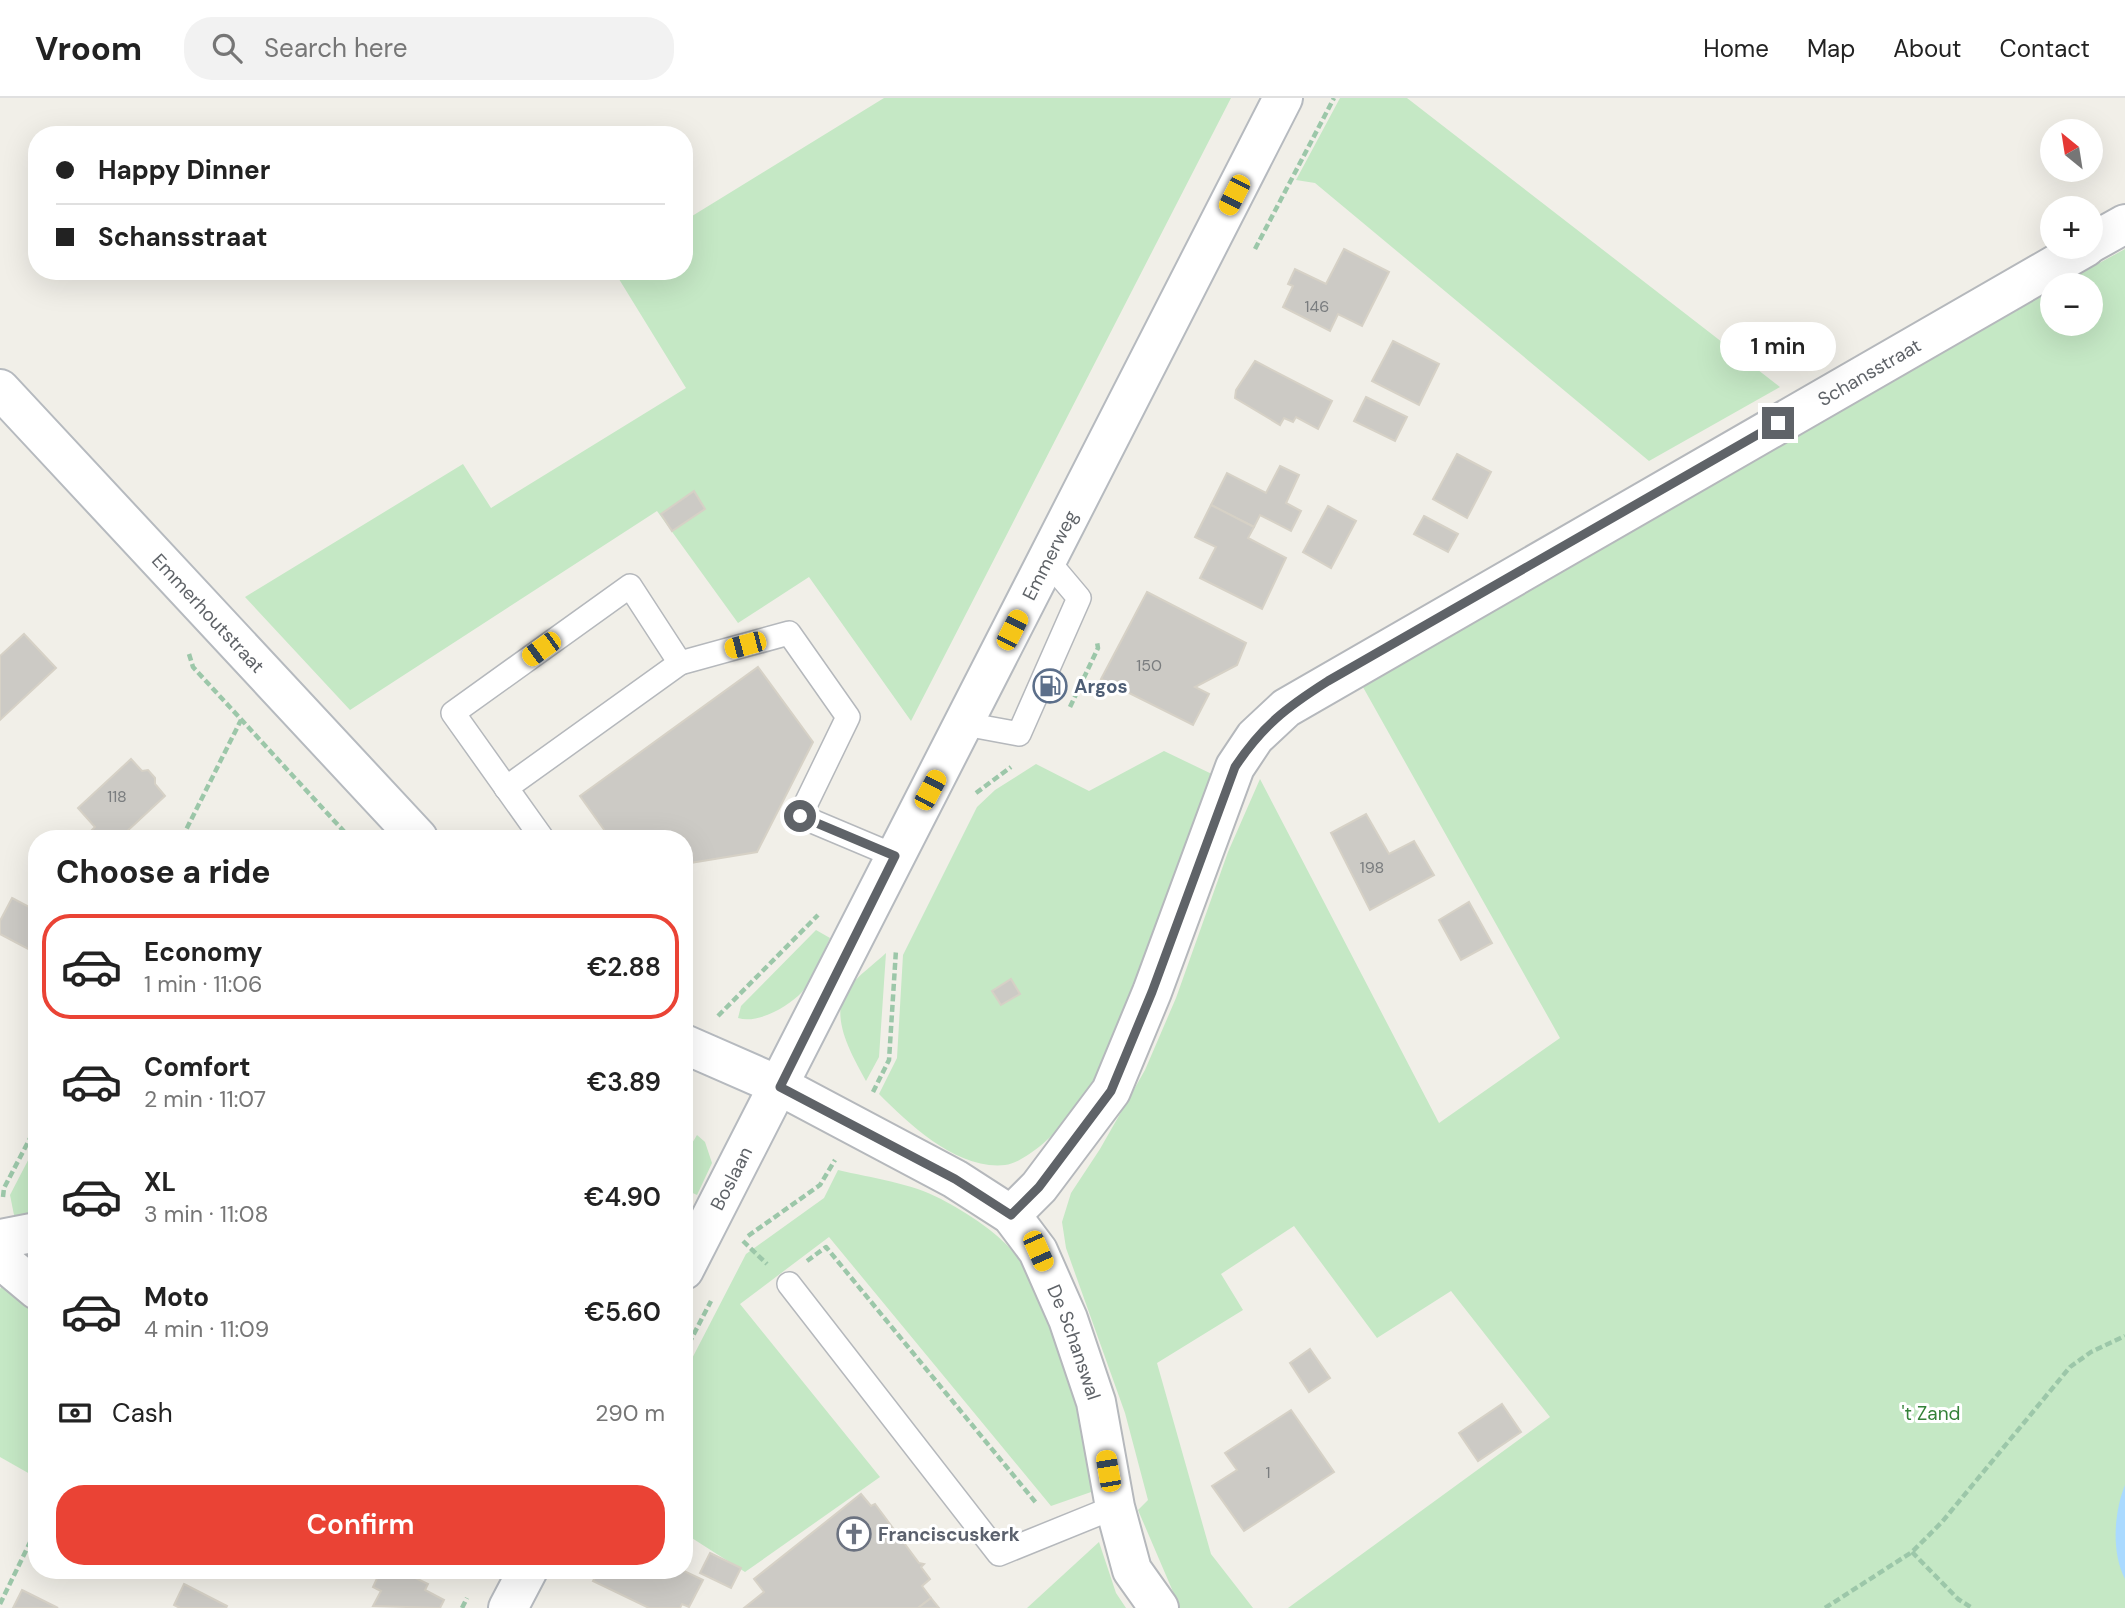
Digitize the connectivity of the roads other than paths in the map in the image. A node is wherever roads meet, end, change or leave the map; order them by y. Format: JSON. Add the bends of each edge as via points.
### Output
{"nodes":[{"id":1,"x":1283,"y":98,"type":"edge"},
{"id":2,"x":2125,"y":224,"type":"edge"},
{"id":3,"x":2103,"y":236,"type":"edge"},
{"id":4,"x":2064,"y":259,"type":"edge"},
{"id":5,"x":0,"y":389,"type":"edge"},
{"id":6,"x":1047,"y":560,"type":"junction"},
{"id":7,"x":680,"y":663,"type":"junction"},
{"id":8,"x":965,"y":724,"type":"junction"},
{"id":9,"x":506,"y":788,"type":"junction"},
{"id":10,"x":411,"y":830,"type":"edge"},
{"id":11,"x":536,"y":830,"type":"edge"},
{"id":12,"x":895,"y":856,"type":"junction"},
{"id":13,"x":693,"y":1048,"type":"edge"},
{"id":14,"x":780,"y":1087,"type":"junction"},
{"id":15,"x":1011,"y":1215,"type":"junction"},
{"id":16,"x":11,"y":1242,"type":"edge"},
{"id":17,"x":693,"y":1253,"type":"edge"},
{"id":18,"x":28,"y":1273,"type":"edge"},
{"id":19,"x":789,"y":1284,"type":"dead end"},
{"id":20,"x":1115,"y":1507,"type":"junction"},
{"id":21,"x":523,"y":1579,"type":"edge"},
{"id":22,"x":508,"y":1608,"type":"edge"},
{"id":23,"x":1159,"y":1608,"type":"edge"}],
"edges":[{"from":1,"to":6,"type":"street","name":"Emmerweg"},
{"from":2,"to":3,"type":"street"},
{"from":4,"to":15,"type":"street","name":"Schansstraat","via":[[1286,708],[1255,737],[1235,767],[1111,1091],[1039,1187]]},
{"from":5,"to":10,"type":"street","name":"Emmerhoutstraat"},
{"from":6,"to":8,"type":"street","name":"Emmerweg"},
{"from":6,"to":8,"type":"lane","via":[[1079,597],[1019,734]]},
{"from":7,"to":9,"type":"lane"},
{"from":7,"to":9,"type":"lane","via":[[630,586],[453,713]]},
{"from":7,"to":12,"type":"lane","via":[[789,633],[848,717],[800,816]]},
{"from":8,"to":12,"type":"street","name":"Emmerweg"},
{"from":9,"to":11,"type":"lane"},
{"from":12,"to":14,"type":"street","name":"Emmerweg"},
{"from":13,"to":14,"type":"street"},
{"from":14,"to":15,"type":"street","name":"De Schanswal","via":[[955,1179]]},
{"from":14,"to":17,"type":"street","name":"Boslaan"},
{"from":15,"to":20,"type":"street","name":"De Schanswal","via":[[1038,1251],[1068,1319],[1096,1402]]},
{"from":16,"to":18,"type":"street"},
{"from":19,"to":20,"type":"lane","via":[[999,1554]]},
{"from":20,"to":23,"type":"street","name":"De Schanswal","via":[[1132,1570]]},
{"from":21,"to":22,"type":"street"}]}
